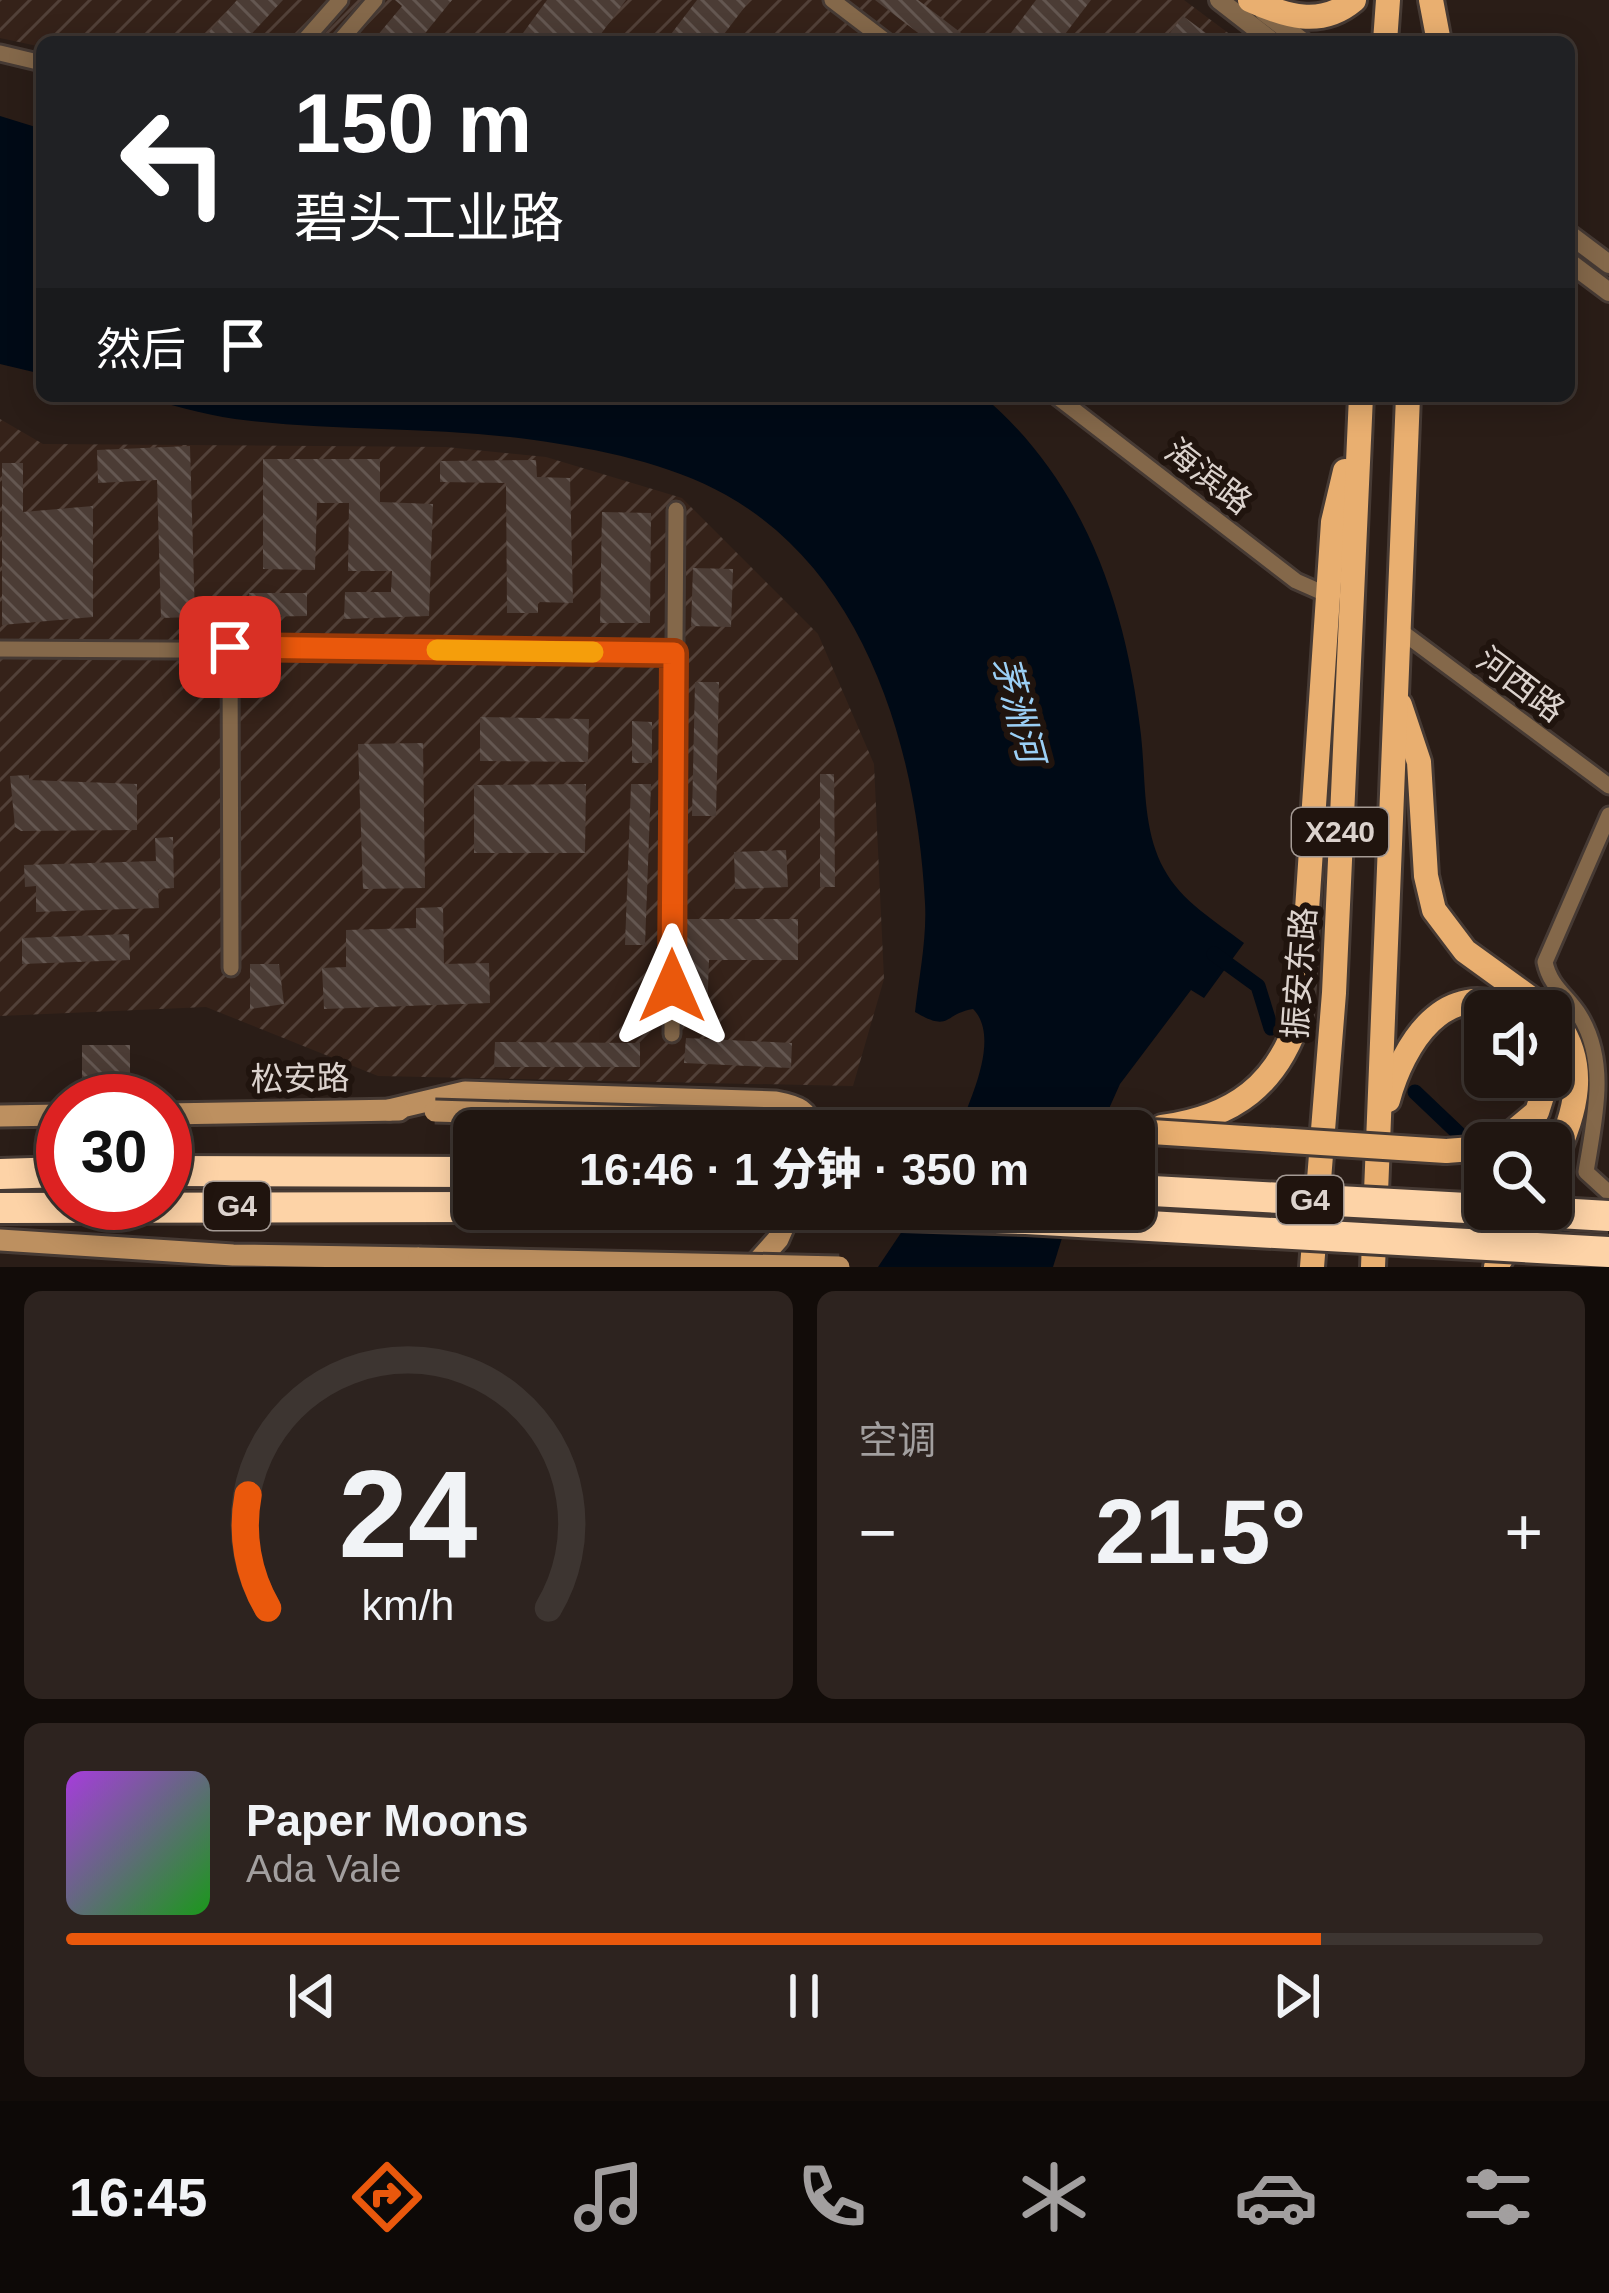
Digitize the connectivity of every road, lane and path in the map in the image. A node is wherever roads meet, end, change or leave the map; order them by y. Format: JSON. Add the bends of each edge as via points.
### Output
{"nodes":[{"id":1,"x":340,"y":0,"type":"edge"},
{"id":2,"x":375,"y":0,"type":"edge"},
{"id":3,"x":832,"y":0,"type":"edge"},
{"id":4,"x":1219,"y":0,"type":"edge"},
{"id":5,"x":1249,"y":0,"type":"edge"},
{"id":6,"x":1354,"y":0,"type":"edge"},
{"id":7,"x":1388,"y":0,"type":"edge"},
{"id":8,"x":1429,"y":0,"type":"edge"},
{"id":9,"x":308,"y":36,"type":"edge"},
{"id":10,"x":343,"y":36,"type":"edge"},
{"id":11,"x":879,"y":36,"type":"edge"},
{"id":12,"x":1261,"y":36,"type":"edge"},
{"id":13,"x":1295,"y":36,"type":"edge"},
{"id":14,"x":1385,"y":36,"type":"edge"},
{"id":15,"x":1426,"y":36,"type":"edge"},
{"id":16,"x":1438,"y":36,"type":"edge"},
{"id":17,"x":0,"y":52,"type":"edge"},
{"id":18,"x":36,"y":62,"type":"edge"},
{"id":19,"x":1575,"y":238,"type":"edge"},
{"id":20,"x":1609,"y":264,"type":"edge"},
{"id":21,"x":1575,"y":266,"type":"edge"},
{"id":22,"x":1609,"y":292,"type":"edge"},
{"id":23,"x":1064,"y":402,"type":"edge"},
{"id":24,"x":1408,"y":402,"type":"edge"},
{"id":25,"x":1360,"y":403,"type":"edge"},
{"id":26,"x":676,"y":510,"type":"dead end"},
{"id":27,"x":1330,"y":596,"type":"junction"},
{"id":28,"x":1398,"y":629,"type":"junction"},
{"id":29,"x":230,"y":647,"type":"junction"},
{"id":30,"x":0,"y":649,"type":"edge"},
{"id":31,"x":674,"y":653,"type":"junction"},
{"id":32,"x":1395,"y":692,"type":"junction"},
{"id":33,"x":1609,"y":786,"type":"edge"},
{"id":34,"x":1609,"y":815,"type":"edge"},
{"id":35,"x":231,"y":968,"type":"dead end"},
{"id":36,"x":1521,"y":990,"type":"edge"},
{"id":37,"x":1464,"y":1004,"type":"edge"},
{"id":38,"x":672,"y":1034,"type":"dead end"},
{"id":39,"x":1572,"y":1047,"type":"edge"},
{"id":40,"x":1541,"y":1098,"type":"edge"},
{"id":41,"x":389,"y":1110,"type":"junction"},
{"id":42,"x":802,"y":1110,"type":"edge"},
{"id":43,"x":453,"y":1112,"type":"edge"},
{"id":44,"x":192,"y":1114,"type":"edge"},
{"id":45,"x":36,"y":1115,"type":"edge"},
{"id":46,"x":0,"y":1116,"type":"edge"},
{"id":47,"x":1525,"y":1122,"type":"edge"},
{"id":48,"x":1565,"y":1122,"type":"edge"},
{"id":49,"x":1155,"y":1128,"type":"edge"},
{"id":50,"x":1155,"y":1132,"type":"edge"},
{"id":51,"x":1378,"y":1137,"type":"junction"},
{"id":52,"x":1464,"y":1150,"type":"edge"},
{"id":53,"x":192,"y":1172,"type":"edge"},
{"id":54,"x":453,"y":1172,"type":"edge"},
{"id":55,"x":36,"y":1173,"type":"edge"},
{"id":56,"x":0,"y":1174,"type":"edge"},
{"id":57,"x":1155,"y":1191,"type":"edge"},
{"id":58,"x":1609,"y":1193,"type":"edge"},
{"id":59,"x":453,"y":1207,"type":"edge"},
{"id":60,"x":0,"y":1208,"type":"edge"},
{"id":61,"x":1464,"y":1208,"type":"edge"},
{"id":62,"x":1572,"y":1214,"type":"edge"},
{"id":63,"x":1609,"y":1216,"type":"edge"},
{"id":64,"x":1155,"y":1225,"type":"edge"},
{"id":65,"x":782,"y":1230,"type":"edge"},
{"id":66,"x":1518,"y":1230,"type":"edge"},
{"id":67,"x":0,"y":1240,"type":"edge"},
{"id":68,"x":139,"y":1250,"type":"junction"},
{"id":69,"x":1609,"y":1252,"type":"edge"},
{"id":70,"x":1374,"y":1264,"type":"edge"},
{"id":71,"x":194,"y":1267,"type":"edge"},
{"id":72,"x":753,"y":1267,"type":"edge"},
{"id":73,"x":839,"y":1267,"type":"edge"},
{"id":74,"x":1312,"y":1267,"type":"edge"},
{"id":75,"x":1496,"y":1267,"type":"edge"}],
"edges":[{"from":1,"to":9,"type":"street"},
{"from":2,"to":10,"type":"street"},
{"from":3,"to":11,"type":"street"},
{"from":4,"to":12,"type":"street"},
{"from":5,"to":6,"type":"main road","via":[[1306,18],[1337,13]]},
{"from":5,"to":13,"type":"street"},
{"from":7,"to":14,"type":"main road"},
{"from":8,"to":15,"type":"main road"},
{"from":8,"to":16,"type":"main road"},
{"from":17,"to":18,"type":"street"},
{"from":19,"to":20,"type":"street"},
{"from":21,"to":22,"type":"street"},
{"from":23,"to":27,"type":"street","name":"海滨路","via":[[1296,581]]},
{"from":24,"to":28,"type":"main road","number":"X240"},
{"from":25,"to":27,"type":"main road","via":[[1334,522]]},
{"from":25,"to":74,"type":"main road","name":"振安东路","number":"X240","via":[[1334,993]]},
{"from":26,"to":31,"type":"street"},
{"from":27,"to":49,"type":"main road","bridge":true,"via":[[1304,994],[1294,1033],[1277,1067],[1236,1106]]},
{"from":28,"to":32,"type":"main road","number":"X240"},
{"from":28,"to":33,"type":"street","name":"河西路"},
{"from":29,"to":30,"type":"street"},
{"from":29,"to":31,"type":"street"},
{"from":29,"to":35,"type":"street"},
{"from":31,"to":38,"type":"street"},
{"from":32,"to":36,"type":"main road","via":[[1419,762],[1434,910],[1451,937]]},
{"from":32,"to":51,"type":"main road","number":"X240"},
{"from":34,"to":58,"type":"street","via":[[1545,962],[1591,1040],[1599,1102],[1586,1172]]},
{"from":37,"to":51,"type":"main road","via":[[1430,1020],[1408,1045]]},
{"from":39,"to":48,"type":"main road","via":[[1578,1083]]},
{"from":40,"to":47,"type":"main road"},
{"from":41,"to":42,"type":"main road","via":[[465,1092],[776,1102]]},
{"from":41,"to":43,"type":"main road","name":"松安路","bridge":true},
{"from":41,"to":44,"type":"main road","name":"松安路"},
{"from":45,"to":46,"type":"main road"},
{"from":50,"to":52,"type":"main road","bridge":true},
{"from":51,"to":70,"type":"main road","number":"X240"},
{"from":53,"to":54,"type":"highway","number":"G4"},
{"from":55,"to":56,"type":"highway"},
{"from":57,"to":61,"type":"highway","number":"G4","bridge":true},
{"from":59,"to":60,"type":"highway","number":"G4"},
{"from":62,"to":63,"type":"highway","number":"G4","bridge":true},
{"from":64,"to":69,"type":"highway","number":"G4","bridge":true},
{"from":65,"to":72,"type":"main road"},
{"from":66,"to":75,"type":"main road","bridge":true},
{"from":67,"to":68,"type":"main road"},
{"from":68,"to":71,"type":"main road"},
{"from":68,"to":73,"type":"main road","bridge":true}]}
